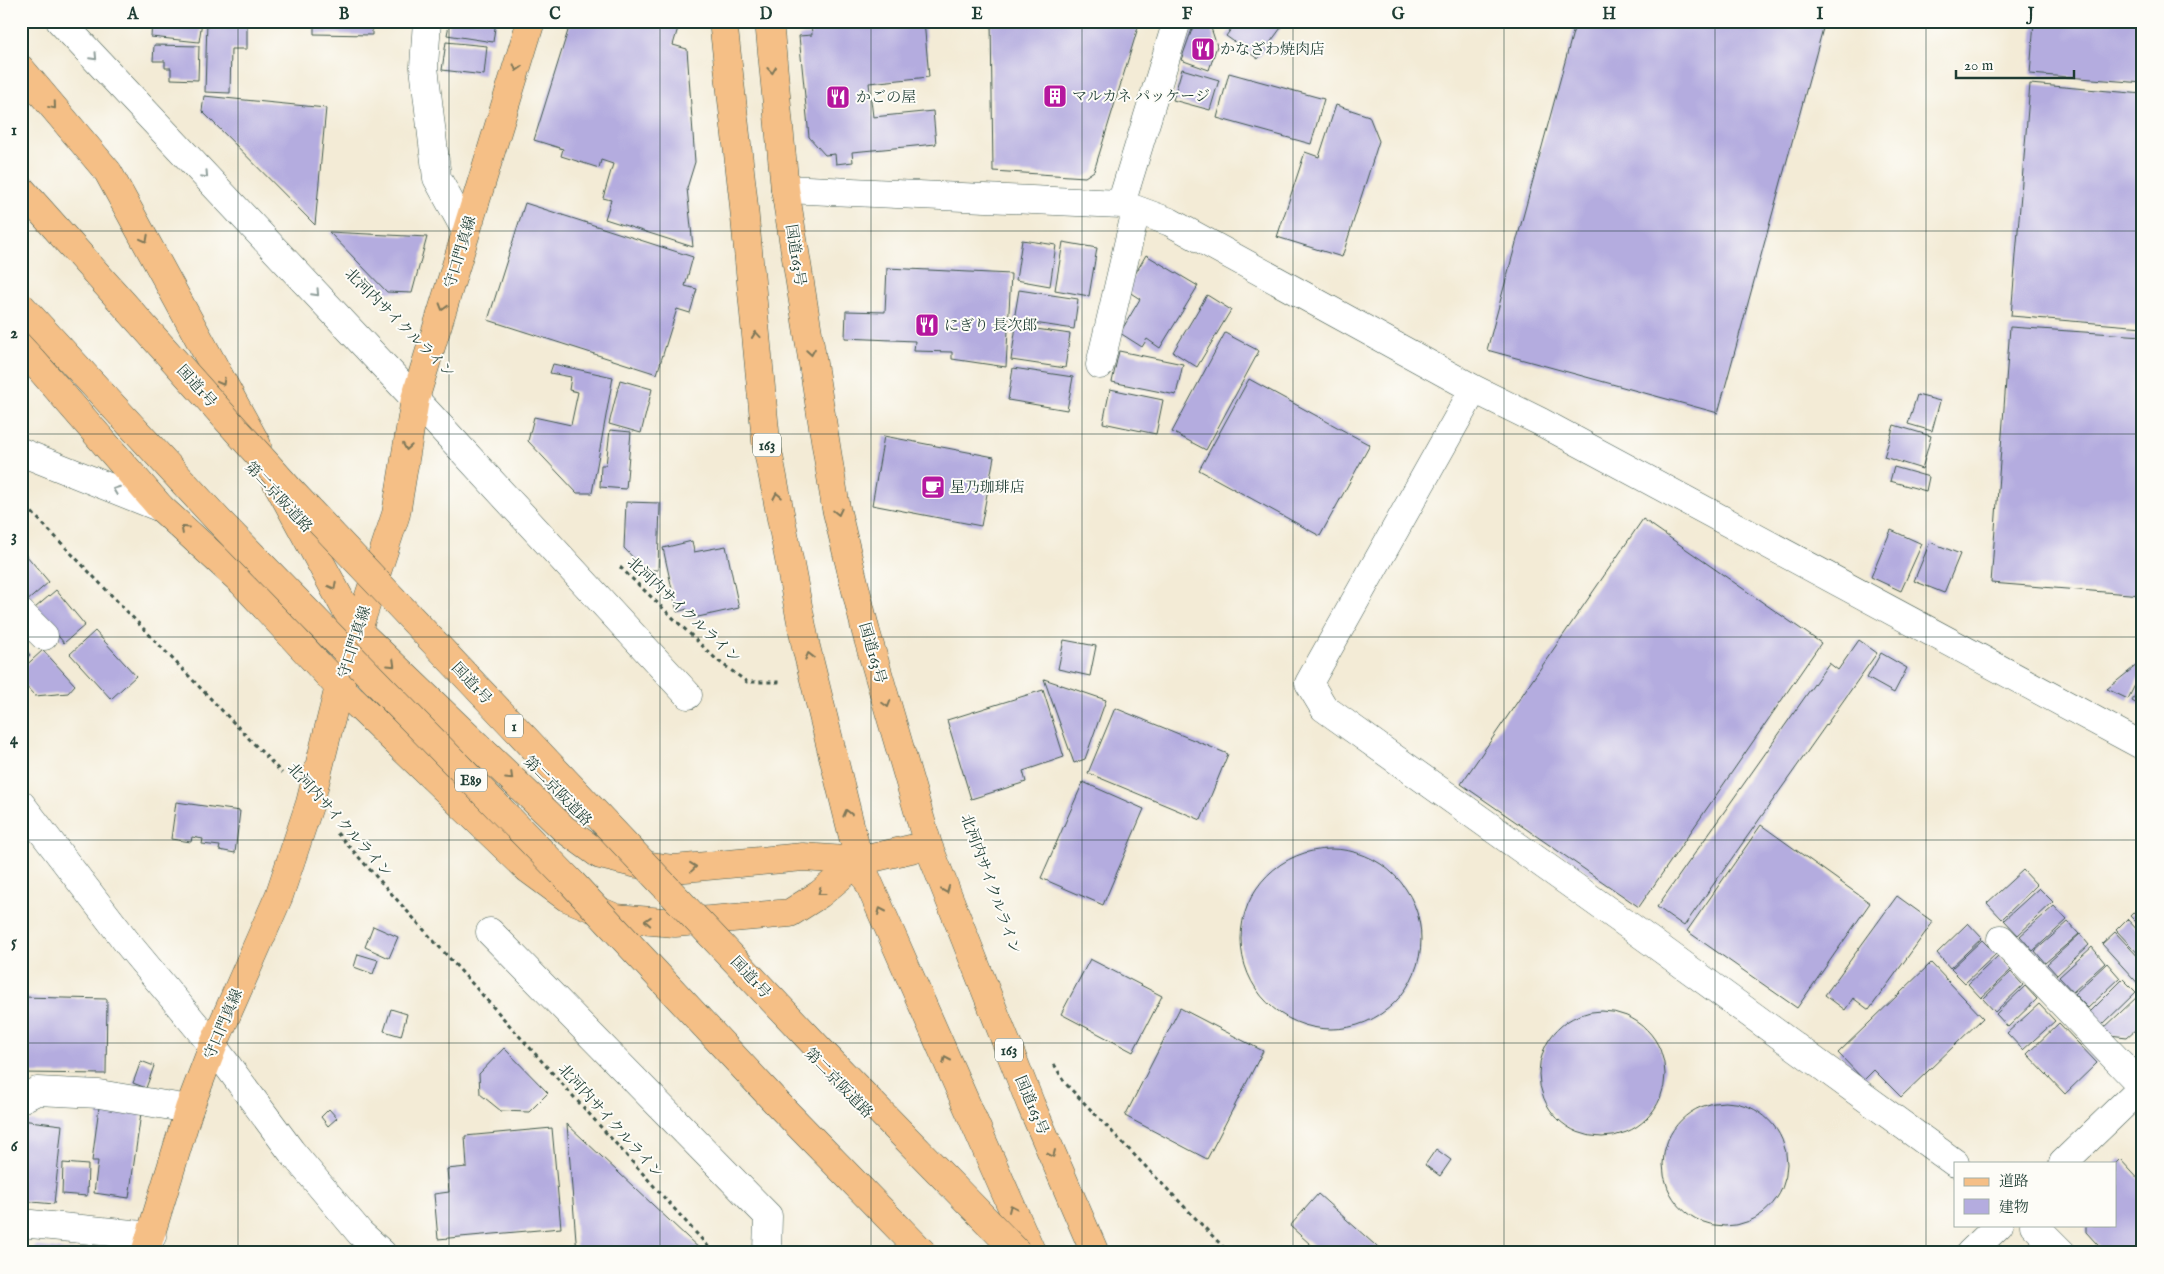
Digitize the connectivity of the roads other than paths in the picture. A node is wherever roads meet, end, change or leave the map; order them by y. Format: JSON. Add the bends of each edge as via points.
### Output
{"nodes":[{"id":1,"x":60,"y":21,"type":"edge"},
{"id":2,"x":427,"y":21,"type":"edge"},
{"id":3,"x":531,"y":21,"type":"edge"},
{"id":4,"x":723,"y":21,"type":"edge"},
{"id":5,"x":769,"y":21,"type":"edge"},
{"id":6,"x":1177,"y":21,"type":"edge"},
{"id":7,"x":21,"y":69,"type":"edge"},
{"id":8,"x":21,"y":189,"type":"edge"},
{"id":9,"x":785,"y":189,"type":"junction"},
{"id":10,"x":1129,"y":207,"type":"junction"},
{"id":11,"x":21,"y":209,"type":"edge"},
{"id":12,"x":466,"y":231,"type":"junction"},
{"id":13,"x":21,"y":306,"type":"edge"},
{"id":14,"x":21,"y":324,"type":"edge"},
{"id":15,"x":26,"y":351,"type":"edge"},
{"id":16,"x":1100,"y":365,"type":"dead end"},
{"id":17,"x":1474,"y":389,"type":"junction"},
{"id":18,"x":415,"y":399,"type":"junction"},
{"id":19,"x":21,"y":452,"type":"edge"},
{"id":20,"x":161,"y":508,"type":"junction"},
{"id":21,"x":21,"y":613,"type":"edge"},
{"id":22,"x":357,"y":630,"type":"junction"},
{"id":23,"x":44,"y":636,"type":"dead end"},
{"id":24,"x":339,"y":688,"type":"junction"},
{"id":25,"x":688,"y":695,"type":"dead end"},
{"id":26,"x":2143,"y":746,"type":"edge"},
{"id":27,"x":21,"y":804,"type":"edge"},
{"id":28,"x":928,"y":845,"type":"junction"},
{"id":29,"x":859,"y":861,"type":"junction"},
{"id":30,"x":490,"y":932,"type":"dead end"},
{"id":31,"x":2001,"y":940,"type":"dead end"},
{"id":32,"x":213,"y":1046,"type":"junction"},
{"id":33,"x":2142,"y":1086,"type":"edge"},
{"id":34,"x":21,"y":1099,"type":"edge"},
{"id":35,"x":190,"y":1109,"type":"junction"},
{"id":36,"x":1954,"y":1162,"type":"edge"},
{"id":37,"x":2064,"y":1162,"type":"edge"},
{"id":38,"x":21,"y":1222,"type":"edge"},
{"id":39,"x":1998,"y":1226,"type":"edge"},
{"id":40,"x":2035,"y":1226,"type":"edge"},
{"id":41,"x":149,"y":1244,"type":"edge"},
{"id":42,"x":382,"y":1253,"type":"edge"},
{"id":43,"x":767,"y":1253,"type":"edge"},
{"id":44,"x":909,"y":1253,"type":"edge"},
{"id":45,"x":923,"y":1253,"type":"edge"},
{"id":46,"x":1004,"y":1253,"type":"edge"},
{"id":47,"x":1018,"y":1253,"type":"edge"},
{"id":48,"x":1032,"y":1253,"type":"edge"},
{"id":49,"x":1095,"y":1253,"type":"edge"},
{"id":50,"x":1970,"y":1253,"type":"edge"},
{"id":51,"x":2062,"y":1253,"type":"edge"}],
"edges":[{"from":1,"to":18,"type":"street","one_way":true},
{"from":2,"to":12,"type":"street","via":[[424,67],[437,178]]},
{"from":3,"to":12,"type":"main road","name":"守口門真線","one_way":true},
{"from":29,"to":4,"type":"main road","number":"163","one_way":true,"via":[[806,647],[766,441]]},
{"from":5,"to":9,"type":"main road","name":"国道163号","number":"163","one_way":true},
{"from":6,"to":10,"type":"street"},
{"from":7,"to":22,"type":"main road","one_way":true,"via":[[108,172]]},
{"from":8,"to":47,"type":"main road","name":"国道1号","number":"1","bridge":true,"via":[[289,489],[815,1044]]},
{"from":9,"to":10,"type":"street"},
{"from":9,"to":28,"type":"main road","name":"国道163号","number":"163","one_way":true,"via":[[836,508],[866,632]]},
{"from":10,"to":16,"type":"street"},
{"from":10,"to":17,"type":"street","via":[[1170,222]]},
{"from":11,"to":46,"type":"main road","name":"第二京阪道路","via":[[277,496]]},
{"from":12,"to":18,"type":"main road","name":"守口門真線","one_way":true},
{"from":13,"to":45,"type":"main road","number":"E89","bridge":true,"via":[[218,520],[572,883],[776,1102]]},
{"from":14,"to":44,"type":"main road","via":[[214,535]]},
{"from":15,"to":20,"type":"main road"},
{"from":17,"to":26,"type":"street"},
{"from":17,"to":36,"type":"street","via":[[1309,683],[1324,708]]},
{"from":18,"to":22,"type":"main road","name":"守口門真線","one_way":true,"via":[[396,514]]},
{"from":18,"to":25,"type":"street"},
{"from":20,"to":19,"type":"street","one_way":true},
{"from":24,"to":20,"type":"main road","one_way":true,"via":[[242,582]]},
{"from":21,"to":23,"type":"street"},
{"from":22,"to":24,"type":"main road","name":"守口門真線"},
{"from":22,"to":29,"type":"main road","one_way":true,"via":[[564,829],[600,855],[674,869],[802,857]]},
{"from":29,"to":24,"type":"main road","one_way":true,"via":[[820,894],[790,912],[675,923],[616,918],[566,897],[528,869]]},
{"from":24,"to":32,"type":"main road","name":"守口門真線","via":[[310,802],[279,896]]},
{"from":27,"to":32,"type":"street","via":[[129,945]]},
{"from":28,"to":29,"type":"main road"},
{"from":28,"to":49,"type":"main road","name":"国道163号","number":"163","one_way":true,"via":[[1031,1105]]},
{"from":48,"to":29,"type":"main road","number":"163","one_way":true},
{"from":30,"to":43,"type":"street","via":[[768,1216]]},
{"from":31,"to":33,"type":"street"},
{"from":32,"to":35,"type":"main road","name":"守口門真線"},
{"from":32,"to":42,"type":"street","via":[[291,1151],[360,1233]]},
{"from":33,"to":37,"type":"street"},
{"from":34,"to":35,"type":"street","via":[[37,1091],[99,1094]]},
{"from":35,"to":41,"type":"main road","name":"守口門真線"},
{"from":38,"to":41,"type":"street"},
{"from":39,"to":50,"type":"street"},
{"from":40,"to":51,"type":"street"}]}
